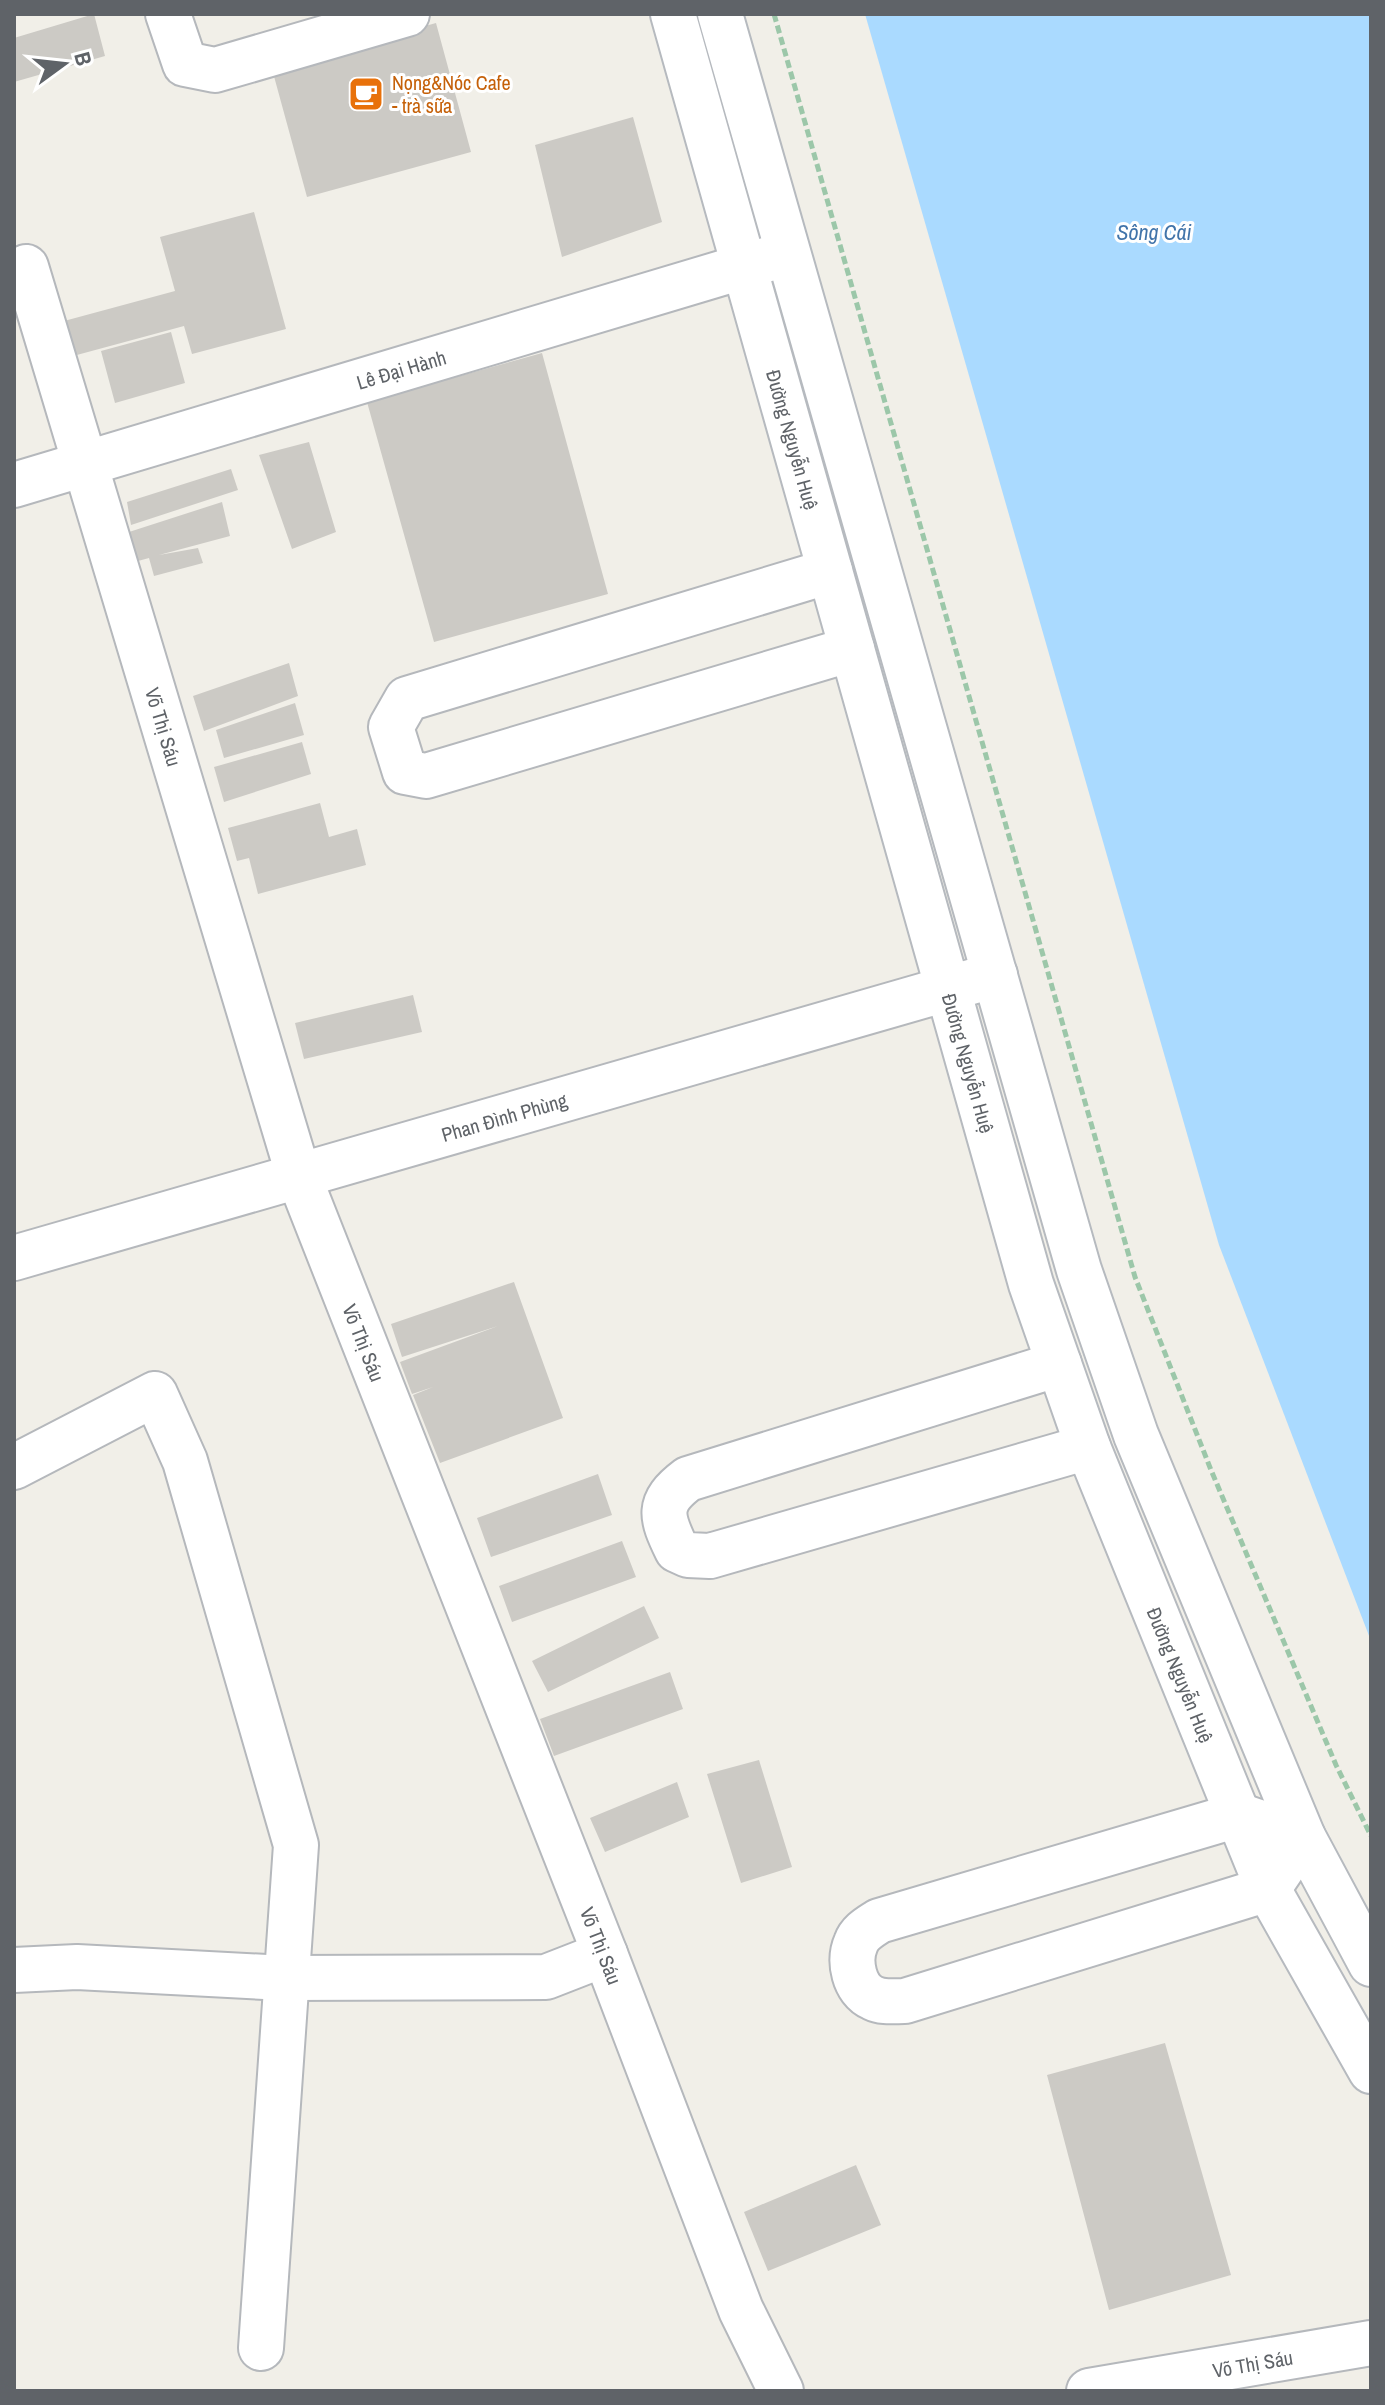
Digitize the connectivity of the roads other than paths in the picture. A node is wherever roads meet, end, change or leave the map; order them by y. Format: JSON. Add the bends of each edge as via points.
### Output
{"nodes":[{"id":1,"x":168,"y":14,"type":"edge"},
{"id":2,"x":407,"y":14,"type":"edge"},
{"id":3,"x":673,"y":14,"type":"edge"},
{"id":4,"x":720,"y":14,"type":"edge"},
{"id":5,"x":788,"y":253,"type":"junction"},
{"id":6,"x":744,"y":266,"type":"junction"},
{"id":7,"x":26,"y":267,"type":"dead end"},
{"id":8,"x":85,"y":463,"type":"junction"},
{"id":9,"x":14,"y":485,"type":"edge"},
{"id":10,"x":830,"y":571,"type":"junction"},
{"id":11,"x":852,"y":649,"type":"junction"},
{"id":12,"x":995,"y":975,"type":"junction"},
{"id":13,"x":948,"y":989,"type":"junction"},
{"id":14,"x":299,"y":1177,"type":"junction"},
{"id":15,"x":14,"y":1258,"type":"edge"},
{"id":16,"x":1059,"y":1364,"type":"junction"},
{"id":17,"x":1088,"y":1447,"type":"junction"},
{"id":18,"x":14,"y":1467,"type":"edge"},
{"id":19,"x":1238,"y":1815,"type":"junction"},
{"id":20,"x":1303,"y":1837,"type":"junction"},
{"id":21,"x":1268,"y":1889,"type":"junction"},
{"id":22,"x":605,"y":1954,"type":"junction"},
{"id":23,"x":1371,"y":1964,"type":"edge"},
{"id":24,"x":14,"y":1970,"type":"edge"},
{"id":25,"x":285,"y":1978,"type":"junction"},
{"id":26,"x":1371,"y":2071,"type":"edge"},
{"id":27,"x":1371,"y":2343,"type":"edge"},
{"id":28,"x":261,"y":2348,"type":"dead end"},
{"id":29,"x":781,"y":2391,"type":"edge"},
{"id":30,"x":1089,"y":2391,"type":"edge"}],
"edges":[{"from":1,"to":2,"type":"street","via":[[185,64],[215,70]]},
{"from":3,"to":6,"type":"street","name":"Đường Nguyễn Huệ"},
{"from":4,"to":5,"type":"street"},
{"from":5,"to":6,"type":"street","name":"Lê Đại Hành"},
{"from":5,"to":12,"type":"street"},
{"from":6,"to":8,"type":"street","name":"Lê Đại Hành"},
{"from":6,"to":10,"type":"street","name":"Đường Nguyễn Huệ"},
{"from":7,"to":8,"type":"street","name":"Võ Thị Sáu"},
{"from":8,"to":9,"type":"street","name":"Lê Đại Hành"},
{"from":8,"to":14,"type":"street","name":"Võ Thị Sáu"},
{"from":10,"to":11,"type":"street","name":"Đường Nguyễn Huệ"},
{"from":10,"to":11,"type":"street","via":[[407,699],[391,727],[405,772],[426,776]]},
{"from":11,"to":13,"type":"street","name":"Đường Nguyễn Huệ"},
{"from":12,"to":13,"type":"street","name":"Phan Đình Phùng"},
{"from":12,"to":20,"type":"street","via":[[1079,1270],[1136,1435]]},
{"from":13,"to":14,"type":"street","name":"Phan Đình Phùng"},
{"from":13,"to":16,"type":"street","name":"Đường Nguyễn Huệ","via":[[1031,1284]]},
{"from":14,"to":15,"type":"street","name":"Phan Đình Phùng"},
{"from":14,"to":22,"type":"street","name":"Võ Thị Sáu"},
{"from":16,"to":17,"type":"street","name":"Đường Nguyễn Huệ"},
{"from":16,"to":17,"type":"street","via":[[688,1479],[670,1493],[664,1509],[666,1528],[677,1550],[710,1556]]},
{"from":17,"to":19,"type":"street","name":"Đường Nguyễn Huệ"},
{"from":18,"to":25,"type":"street","via":[[155,1394],[185,1461],[296,1845]]},
{"from":19,"to":20,"type":"street"},
{"from":19,"to":21,"type":"street","name":"Đường Nguyễn Huệ"},
{"from":19,"to":21,"type":"street","via":[[879,1921],[856,1943],[856,1981],[876,2000],[905,2001]]},
{"from":20,"to":21,"type":"street"},
{"from":20,"to":23,"type":"street"},
{"from":21,"to":26,"type":"street","name":"Đường Nguyễn Huệ"},
{"from":22,"to":25,"type":"street","via":[[546,1977]]},
{"from":22,"to":29,"type":"street","name":"Võ Thị Sáu","via":[[741,2310]]},
{"from":24,"to":25,"type":"street","via":[[77,1967]]},
{"from":25,"to":28,"type":"street"},
{"from":27,"to":30,"type":"street","name":"Võ Thị Sáu"}]}
